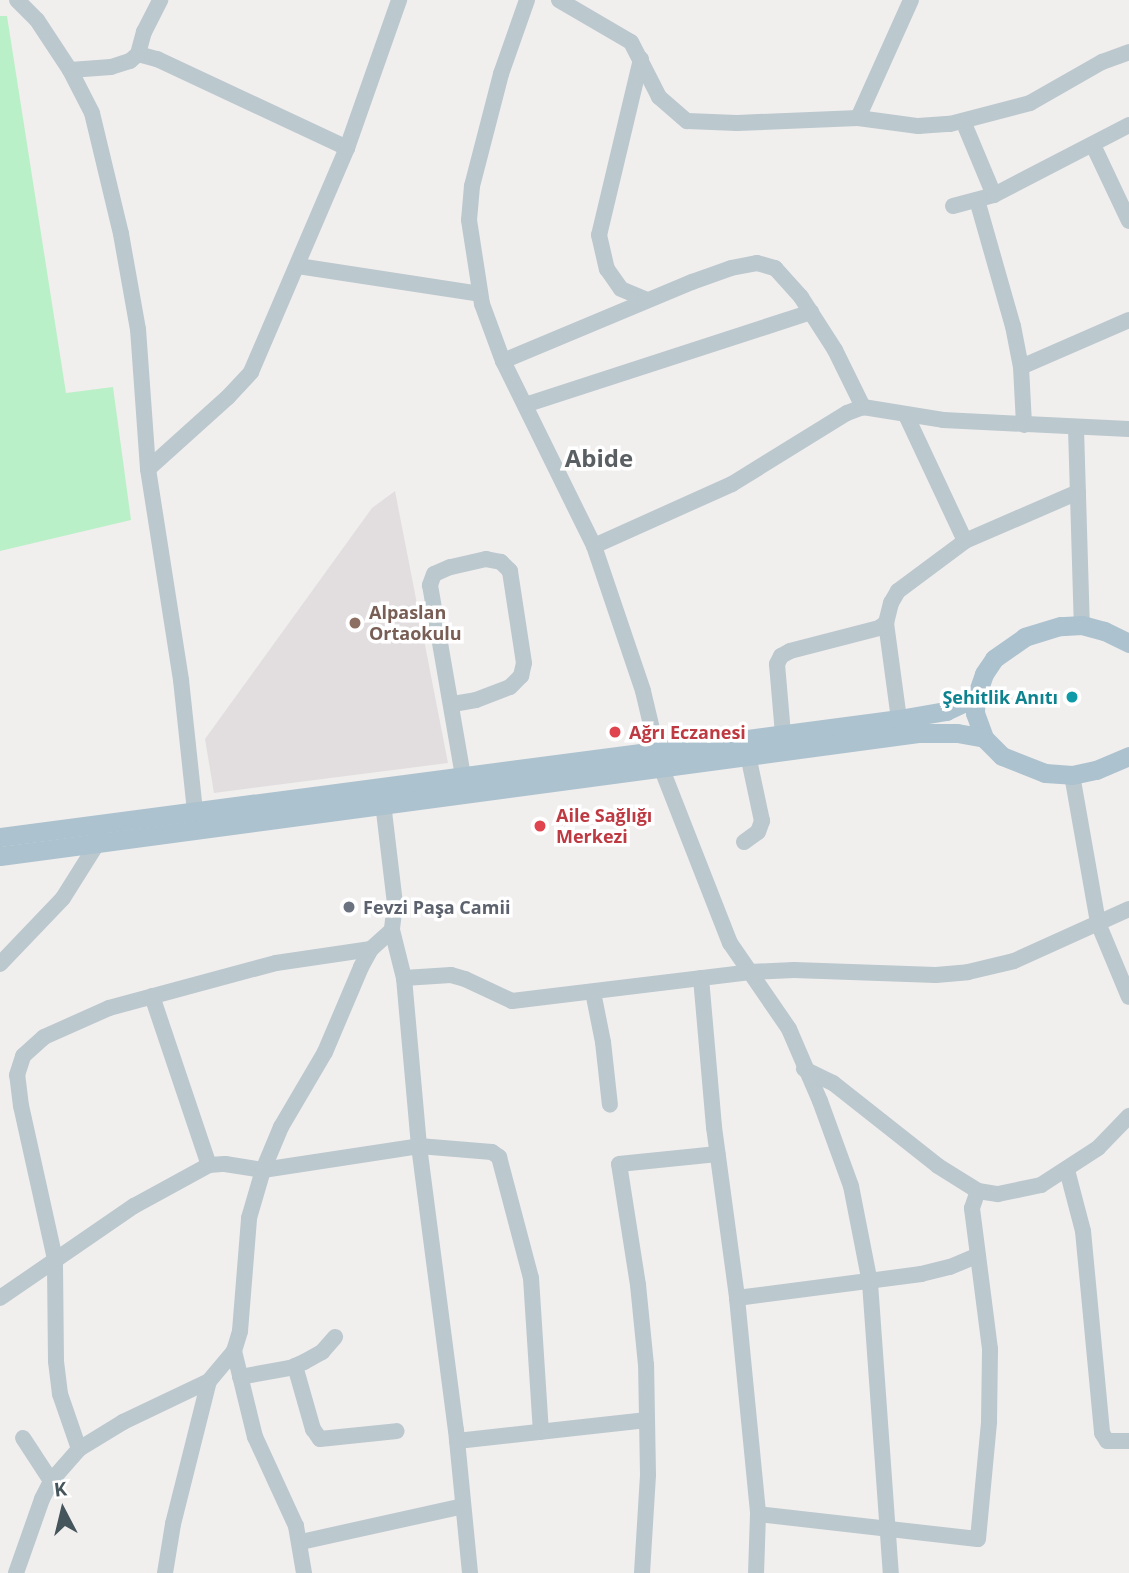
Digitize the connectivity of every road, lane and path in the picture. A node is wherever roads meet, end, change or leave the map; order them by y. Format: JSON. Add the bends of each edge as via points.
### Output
{"nodes":[{"id":1,"x":1,"y":0,"type":"edge"},
{"id":2,"x":160,"y":0,"type":"edge"},
{"id":3,"x":399,"y":0,"type":"edge"},
{"id":4,"x":527,"y":0,"type":"edge"},
{"id":5,"x":559,"y":0,"type":"edge"},
{"id":6,"x":911,"y":0,"type":"edge"},
{"id":7,"x":20,"y":4,"type":"edge"},
{"id":8,"x":1129,"y":52,"type":"edge"},
{"id":9,"x":138,"y":54,"type":"junction"},
{"id":10,"x":641,"y":59,"type":"junction"},
{"id":11,"x":70,"y":70,"type":"junction"},
{"id":12,"x":858,"y":118,"type":"junction"},
{"id":13,"x":963,"y":121,"type":"junction"},
{"id":14,"x":1129,"y":125,"type":"edge"},
{"id":15,"x":1093,"y":145,"type":"junction"},
{"id":16,"x":346,"y":148,"type":"junction"},
{"id":17,"x":994,"y":195,"type":"junction"},
{"id":18,"x":977,"y":200,"type":"junction"},
{"id":19,"x":953,"y":206,"type":"dead end"},
{"id":20,"x":1129,"y":221,"type":"edge"},
{"id":21,"x":298,"y":266,"type":"junction"},
{"id":22,"x":480,"y":294,"type":"junction"},
{"id":23,"x":647,"y":300,"type":"junction"},
{"id":24,"x":811,"y":312,"type":"junction"},
{"id":25,"x":1129,"y":320,"type":"edge"},
{"id":26,"x":503,"y":361,"type":"junction"},
{"id":27,"x":1021,"y":367,"type":"junction"},
{"id":28,"x":525,"y":405,"type":"junction"},
{"id":29,"x":863,"y":407,"type":"junction"},
{"id":30,"x":906,"y":415,"type":"junction"},
{"id":31,"x":1024,"y":425,"type":"junction"},
{"id":32,"x":1076,"y":428,"type":"junction"},
{"id":33,"x":1129,"y":429,"type":"edge"},
{"id":34,"x":148,"y":469,"type":"junction"},
{"id":35,"x":1078,"y":492,"type":"junction"},
{"id":36,"x":965,"y":541,"type":"junction"},
{"id":37,"x":594,"y":546,"type":"junction"},
{"id":38,"x":886,"y":623,"type":"junction"},
{"id":39,"x":1082,"y":625,"type":"junction"},
{"id":40,"x":1129,"y":643,"type":"edge"},
{"id":41,"x":976,"y":696,"type":"junction"},
{"id":42,"x":453,"y":704,"type":"junction"},
{"id":43,"x":899,"y":719,"type":"junction"},
{"id":44,"x":783,"y":734,"type":"junction"},
{"id":45,"x":984,"y":738,"type":"junction"},
{"id":46,"x":748,"y":755,"type":"junction"},
{"id":47,"x":1129,"y":756,"type":"edge"},
{"id":48,"x":659,"y":759,"type":"junction"},
{"id":49,"x":1072,"y":775,"type":"junction"},
{"id":50,"x":463,"y":776,"type":"junction"},
{"id":51,"x":383,"y":803,"type":"junction"},
{"id":52,"x":195,"y":811,"type":"junction"},
{"id":53,"x":97,"y":834,"type":"junction"},
{"id":54,"x":0,"y":837,"type":"edge"},
{"id":55,"x":744,"y":842,"type":"dead end"},
{"id":56,"x":0,"y":856,"type":"edge"},
{"id":57,"x":1129,"y":909,"type":"edge"},
{"id":58,"x":1098,"y":923,"type":"junction"},
{"id":59,"x":391,"y":930,"type":"junction"},
{"id":60,"x":371,"y":949,"type":"junction"},
{"id":61,"x":0,"y":964,"type":"edge"},
{"id":62,"x":750,"y":972,"type":"junction"},
{"id":63,"x":404,"y":978,"type":"junction"},
{"id":64,"x":701,"y":978,"type":"junction"},
{"id":65,"x":593,"y":992,"type":"junction"},
{"id":66,"x":152,"y":996,"type":"junction"},
{"id":67,"x":1129,"y":996,"type":"edge"},
{"id":68,"x":804,"y":1069,"type":"junction"},
{"id":69,"x":610,"y":1105,"type":"dead end"},
{"id":70,"x":1129,"y":1116,"type":"edge"},
{"id":71,"x":419,"y":1146,"type":"junction"},
{"id":72,"x":717,"y":1154,"type":"junction"},
{"id":73,"x":209,"y":1165,"type":"junction"},
{"id":74,"x":263,"y":1170,"type":"junction"},
{"id":75,"x":1066,"y":1170,"type":"junction"},
{"id":76,"x":978,"y":1191,"type":"junction"},
{"id":77,"x":978,"y":1255,"type":"junction"},
{"id":78,"x":55,"y":1259,"type":"junction"},
{"id":79,"x":870,"y":1283,"type":"junction"},
{"id":80,"x":0,"y":1298,"type":"edge"},
{"id":81,"x":737,"y":1298,"type":"junction"},
{"id":82,"x":335,"y":1337,"type":"dead end"},
{"id":83,"x":234,"y":1350,"type":"junction"},
{"id":84,"x":295,"y":1366,"type":"junction"},
{"id":85,"x":240,"y":1377,"type":"junction"},
{"id":86,"x":209,"y":1381,"type":"junction"},
{"id":87,"x":647,"y":1420,"type":"junction"},
{"id":88,"x":397,"y":1431,"type":"dead end"},
{"id":89,"x":541,"y":1432,"type":"junction"},
{"id":90,"x":23,"y":1438,"type":"dead end"},
{"id":91,"x":457,"y":1441,"type":"junction"},
{"id":92,"x":1129,"y":1441,"type":"edge"},
{"id":93,"x":79,"y":1450,"type":"junction"},
{"id":94,"x":51,"y":1481,"type":"junction"},
{"id":95,"x":463,"y":1506,"type":"junction"},
{"id":96,"x":758,"y":1514,"type":"junction"},
{"id":97,"x":888,"y":1527,"type":"junction"},
{"id":98,"x":300,"y":1542,"type":"junction"},
{"id":99,"x":16,"y":1573,"type":"edge"},
{"id":100,"x":165,"y":1573,"type":"edge"},
{"id":101,"x":304,"y":1573,"type":"edge"},
{"id":102,"x":470,"y":1573,"type":"edge"},
{"id":103,"x":642,"y":1573,"type":"edge"},
{"id":104,"x":757,"y":1573,"type":"edge"},
{"id":105,"x":891,"y":1573,"type":"edge"}],
"edges":[{"from":1,"to":7,"type":"street"},
{"from":2,"to":9,"type":"street"},
{"from":3,"to":16,"type":"street"},
{"from":4,"to":22,"type":"street","via":[[501,74],[472,186],[469,220]]},
{"from":5,"to":10,"type":"street","via":[[631,42]]},
{"from":6,"to":12,"type":"street"},
{"from":7,"to":11,"type":"street","via":[[37,20]]},
{"from":8,"to":13,"type":"street","via":[[1030,103]]},
{"from":9,"to":11,"type":"street","via":[[111,67]]},
{"from":9,"to":16,"type":"street"},
{"from":10,"to":12,"type":"street","via":[[659,97],[687,121]]},
{"from":10,"to":23,"type":"street","via":[[599,235],[607,269],[621,289]]},
{"from":11,"to":34,"type":"street","via":[[98,135],[121,234],[138,329]]},
{"from":12,"to":13,"type":"street","via":[[918,126]]},
{"from":13,"to":17,"type":"street"},
{"from":14,"to":15,"type":"street"},
{"from":15,"to":17,"type":"street"},
{"from":15,"to":20,"type":"street"},
{"from":16,"to":21,"type":"street"},
{"from":17,"to":18,"type":"street"},
{"from":18,"to":19,"type":"street"},
{"from":18,"to":27,"type":"street","via":[[1003,284]]},
{"from":21,"to":22,"type":"street"},
{"from":21,"to":34,"type":"street","via":[[251,372]]},
{"from":22,"to":26,"type":"street"},
{"from":23,"to":24,"type":"street","via":[[730,268],[757,263],[775,268]]},
{"from":23,"to":26,"type":"street"},
{"from":24,"to":28,"type":"street"},
{"from":24,"to":29,"type":"street"},
{"from":25,"to":27,"type":"street"},
{"from":26,"to":28,"type":"street"},
{"from":27,"to":31,"type":"street"},
{"from":28,"to":37,"type":"street"},
{"from":29,"to":30,"type":"street"},
{"from":29,"to":37,"type":"street","via":[[732,484]]},
{"from":30,"to":31,"type":"street"},
{"from":30,"to":36,"type":"street"},
{"from":31,"to":32,"type":"street"},
{"from":32,"to":33,"type":"street"},
{"from":32,"to":35,"type":"street"},
{"from":34,"to":52,"type":"street","via":[[181,680]]},
{"from":35,"to":36,"type":"street"},
{"from":35,"to":39,"type":"street"},
{"from":36,"to":38,"type":"street","via":[[898,591]]},
{"from":37,"to":48,"type":"street","via":[[643,691]]},
{"from":38,"to":43,"type":"street"},
{"from":38,"to":44,"type":"street","via":[[781,656],[777,664]]},
{"from":39,"to":40,"type":"main road"},
{"from":39,"to":41,"type":"main road","via":[[1025,636],[994,659]]},
{"from":41,"to":43,"type":"main road","via":[[946,711]]},
{"from":41,"to":45,"type":"main road","via":[[975,713]]},
{"from":42,"to":42,"type":"street","via":[[430,585],[434,574],[450,567],[486,559],[501,562],[510,571],[524,663],[521,677],[510,687]]},
{"from":42,"to":50,"type":"street"},
{"from":43,"to":44,"type":"main road"},
{"from":44,"to":48,"type":"main road"},
{"from":45,"to":46,"type":"main road","via":[[920,733]]},
{"from":45,"to":49,"type":"main road","via":[[1002,756],[1023,767]]},
{"from":46,"to":48,"type":"main road"},
{"from":46,"to":55,"type":"street","via":[[762,821],[758,832]]},
{"from":47,"to":49,"type":"main road"},
{"from":48,"to":50,"type":"main road"},
{"from":48,"to":51,"type":"main road"},
{"from":48,"to":62,"type":"street","via":[[730,943]]},
{"from":49,"to":58,"type":"street"},
{"from":50,"to":52,"type":"main road"},
{"from":51,"to":53,"type":"main road"},
{"from":51,"to":59,"type":"street","via":[[395,904]]},
{"from":52,"to":53,"type":"main road"},
{"from":53,"to":54,"type":"main road"},
{"from":53,"to":56,"type":"main road"},
{"from":53,"to":61,"type":"street","via":[[63,898]]},
{"from":57,"to":58,"type":"street"},
{"from":58,"to":62,"type":"street","via":[[1014,961],[968,972]]},
{"from":58,"to":67,"type":"street"},
{"from":59,"to":60,"type":"street"},
{"from":59,"to":63,"type":"street"},
{"from":60,"to":66,"type":"street","via":[[276,963]]},
{"from":60,"to":74,"type":"street","via":[[325,1052],[281,1127]]},
{"from":62,"to":64,"type":"street"},
{"from":62,"to":68,"type":"street","via":[[789,1029]]},
{"from":63,"to":65,"type":"street","via":[[451,975],[512,1001]]},
{"from":63,"to":71,"type":"street"},
{"from":64,"to":65,"type":"street"},
{"from":64,"to":72,"type":"street"},
{"from":65,"to":69,"type":"street"},
{"from":66,"to":73,"type":"street"},
{"from":66,"to":78,"type":"street","via":[[81,1019],[44,1037],[23,1056],[17,1074],[21,1106]]},
{"from":68,"to":76,"type":"street","via":[[833,1083],[938,1166]]},
{"from":68,"to":79,"type":"street","via":[[850,1186]]},
{"from":70,"to":75,"type":"street","via":[[1098,1148]]},
{"from":71,"to":74,"type":"street"},
{"from":71,"to":89,"type":"street","via":[[476,1149],[499,1157],[531,1278]]},
{"from":71,"to":91,"type":"street"},
{"from":72,"to":81,"type":"street"},
{"from":72,"to":87,"type":"street","via":[[619,1164],[638,1285]]},
{"from":73,"to":74,"type":"street"},
{"from":73,"to":78,"type":"street","via":[[134,1206]]},
{"from":74,"to":83,"type":"street","via":[[249,1218],[240,1331]]},
{"from":75,"to":76,"type":"street","via":[[1022,1191]]},
{"from":75,"to":92,"type":"street","via":[[1083,1231],[1102,1433],[1107,1441]]},
{"from":76,"to":77,"type":"street","via":[[972,1208]]},
{"from":77,"to":79,"type":"street","via":[[950,1267]]},
{"from":77,"to":97,"type":"street","via":[[990,1349],[989,1422],[978,1539]]},
{"from":78,"to":80,"type":"street"},
{"from":78,"to":93,"type":"street","via":[[60,1394]]},
{"from":79,"to":81,"type":"street"},
{"from":79,"to":97,"type":"street"},
{"from":81,"to":96,"type":"street"},
{"from":82,"to":84,"type":"street","via":[[322,1352]]},
{"from":83,"to":85,"type":"street"},
{"from":83,"to":86,"type":"street"},
{"from":84,"to":85,"type":"street"},
{"from":84,"to":88,"type":"street","via":[[320,1439]]},
{"from":85,"to":98,"type":"street","via":[[255,1437]]},
{"from":86,"to":93,"type":"street","via":[[123,1422]]},
{"from":86,"to":100,"type":"street"},
{"from":87,"to":89,"type":"street"},
{"from":87,"to":103,"type":"street"},
{"from":89,"to":91,"type":"street"},
{"from":90,"to":94,"type":"street"},
{"from":91,"to":95,"type":"street"},
{"from":93,"to":94,"type":"street"},
{"from":94,"to":99,"type":"street"},
{"from":95,"to":98,"type":"street"},
{"from":95,"to":102,"type":"street"},
{"from":96,"to":97,"type":"street"},
{"from":96,"to":104,"type":"street"},
{"from":97,"to":105,"type":"street"},
{"from":98,"to":101,"type":"street"}]}
